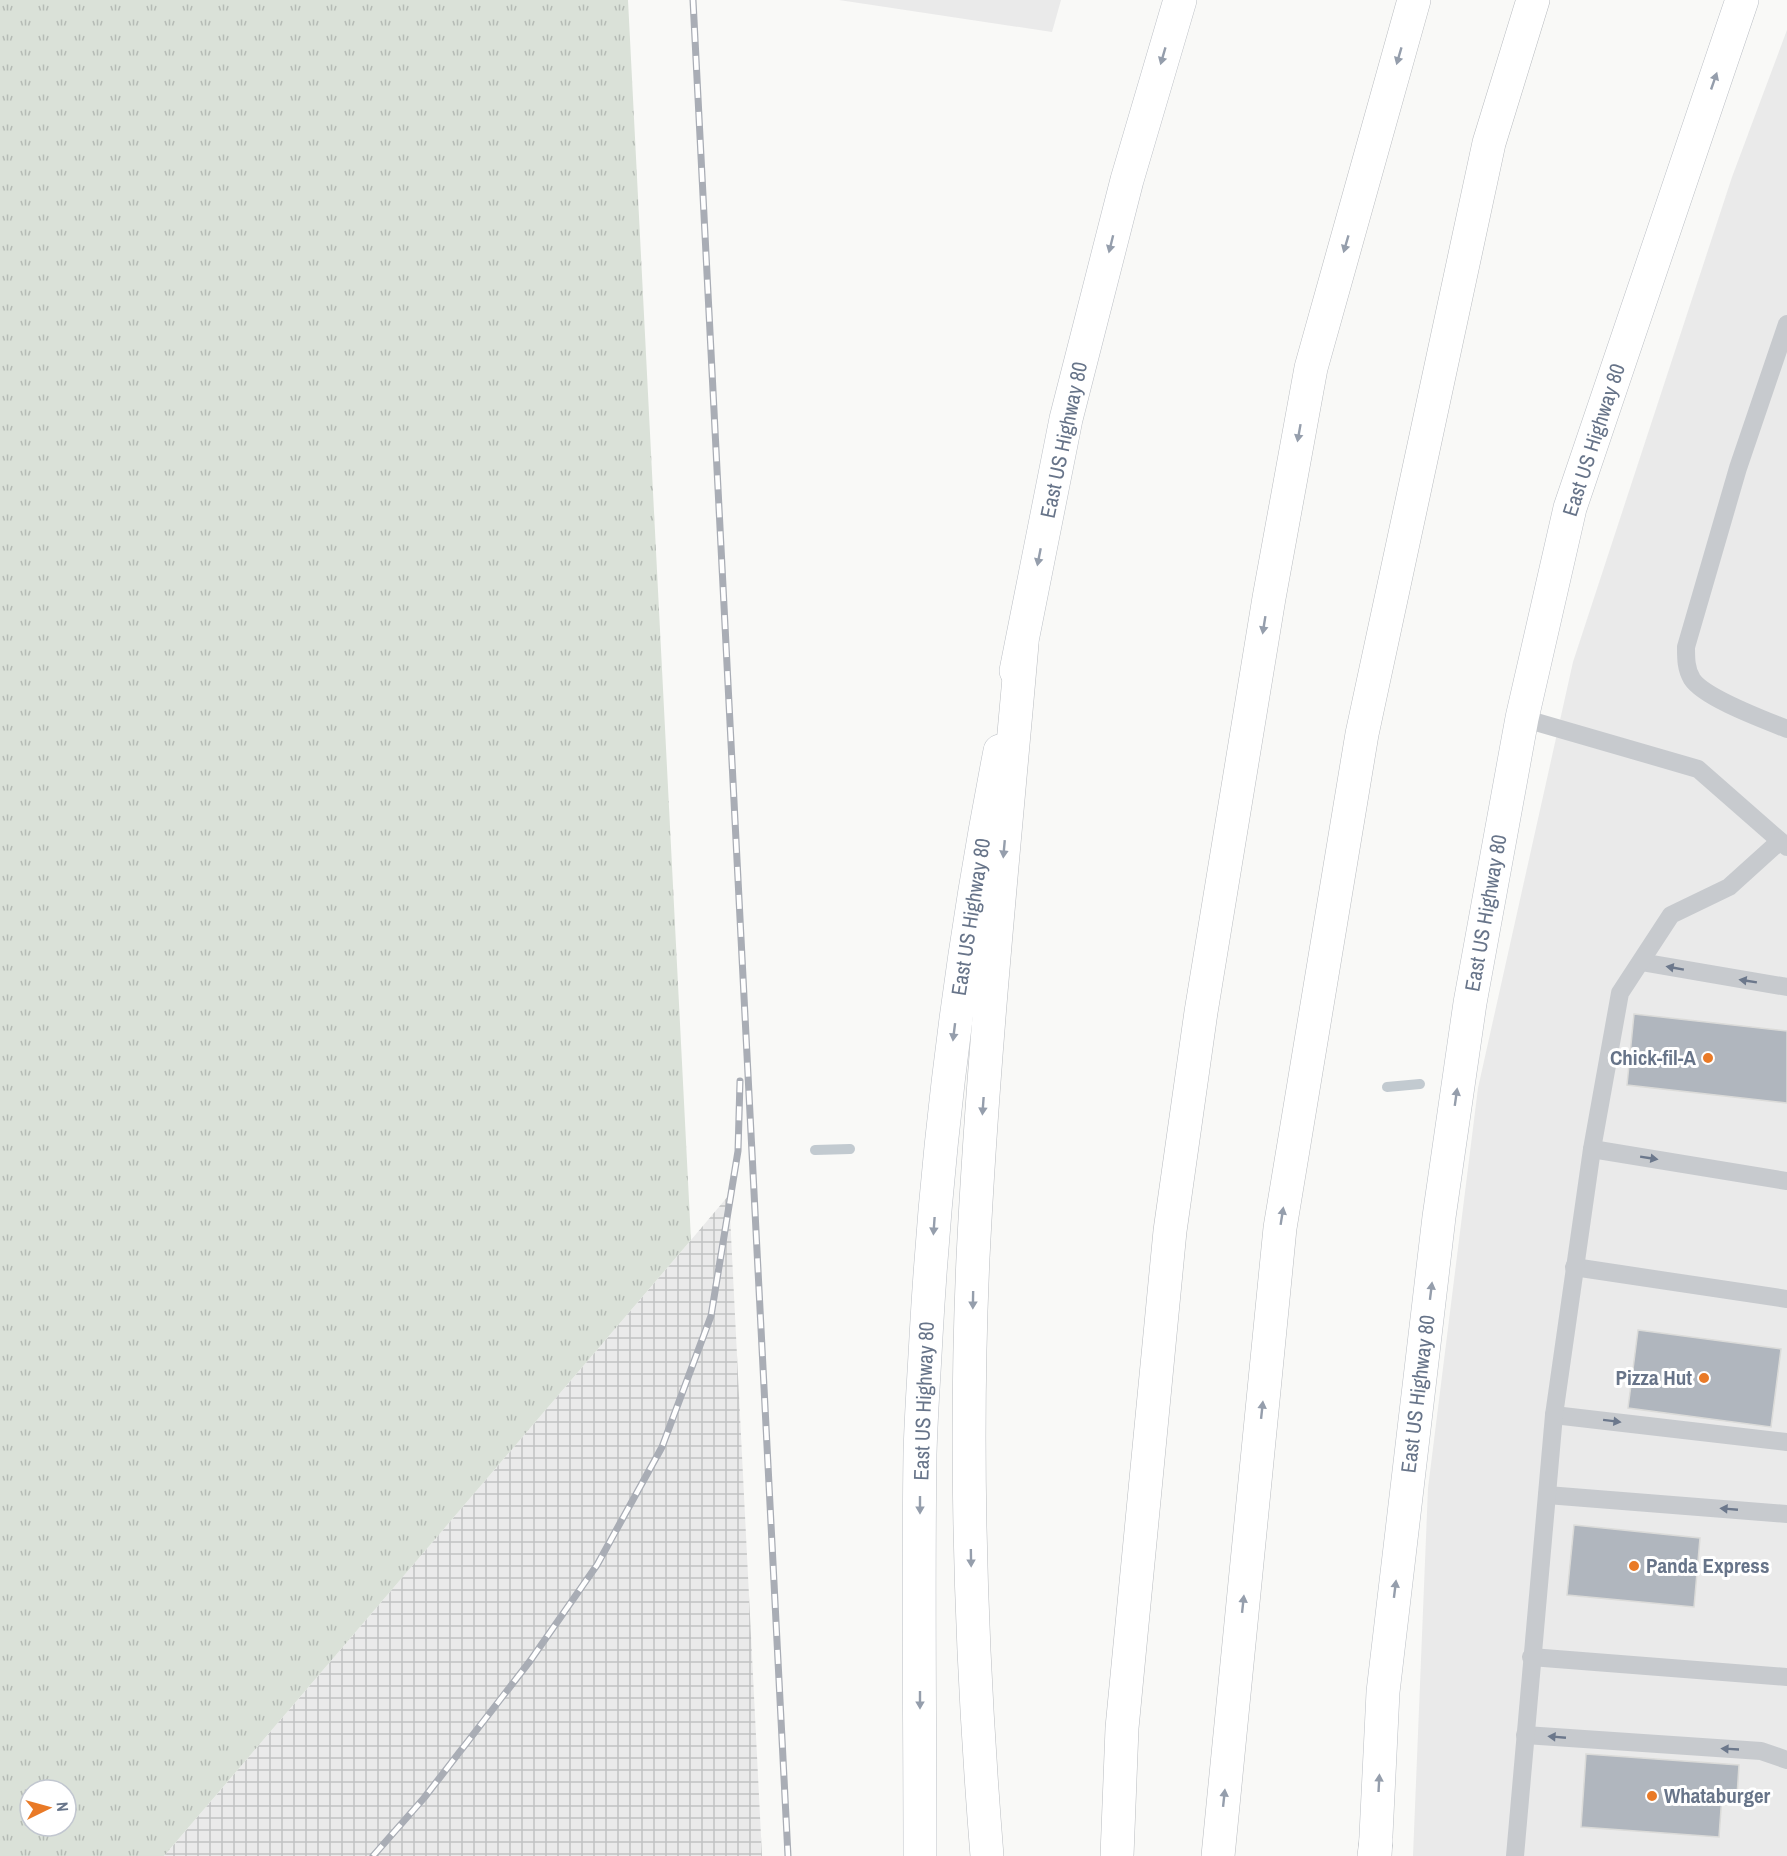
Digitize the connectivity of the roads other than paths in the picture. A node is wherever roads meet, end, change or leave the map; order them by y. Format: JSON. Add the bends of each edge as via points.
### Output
{"nodes":[{"id":1,"x":1180,"y":0,"type":"edge"},
{"id":2,"x":1414,"y":0,"type":"edge"},
{"id":3,"x":1533,"y":0,"type":"edge"},
{"id":4,"x":1742,"y":0,"type":"edge"},
{"id":5,"x":1787,"y":324,"type":"edge"},
{"id":6,"x":1022,"y":644,"type":"junction"},
{"id":7,"x":1522,"y":718,"type":"junction"},
{"id":8,"x":1787,"y":729,"type":"edge"},
{"id":9,"x":1783,"y":844,"type":"edge"},
{"id":10,"x":1641,"y":962,"type":"junction"},
{"id":11,"x":1787,"y":987,"type":"edge"},
{"id":12,"x":1592,"y":1149,"type":"junction"},
{"id":13,"x":1787,"y":1181,"type":"edge"},
{"id":14,"x":1574,"y":1267,"type":"junction"},
{"id":15,"x":1787,"y":1299,"type":"edge"},
{"id":16,"x":1554,"y":1415,"type":"junction"},
{"id":17,"x":1787,"y":1442,"type":"edge"},
{"id":18,"x":1547,"y":1495,"type":"junction"},
{"id":19,"x":1787,"y":1514,"type":"edge"},
{"id":20,"x":1531,"y":1657,"type":"junction"},
{"id":21,"x":1787,"y":1677,"type":"edge"},
{"id":22,"x":1525,"y":1735,"type":"junction"},
{"id":23,"x":1787,"y":1760,"type":"edge"},
{"id":24,"x":1375,"y":1851,"type":"edge"},
{"id":25,"x":920,"y":1856,"type":"edge"},
{"id":26,"x":987,"y":1856,"type":"edge"},
{"id":27,"x":1117,"y":1856,"type":"edge"},
{"id":28,"x":1218,"y":1856,"type":"edge"},
{"id":29,"x":1515,"y":1856,"type":"edge"}],
"edges":[{"from":1,"to":6,"type":"main road","name":"East US Highway 80","one_way":true,"via":[[1127,180],[1066,419]]},
{"from":2,"to":27,"type":"main road","one_way":true,"via":[[1311,368],[1203,1000],[1170,1231],[1122,1728]]},
{"from":28,"to":3,"type":"main road","one_way":true,"via":[[1280,1228],[1360,746],[1489,143]]},
{"from":7,"to":4,"type":"main road","name":"East US Highway 80","one_way":true,"via":[[1570,508]]},
{"from":5,"to":8,"type":"lane","via":[[1738,468],[1686,647],[1686,666],[1693,681],[1708,694]]},
{"from":6,"to":25,"type":"main road","name":"East US Highway 80","one_way":true,"via":[[979,857],[941,1136],[920,1452]]},
{"from":6,"to":26,"type":"main road","one_way":true,"via":[[973,1260],[972,1608]]},
{"from":7,"to":9,"type":"lane","via":[[1698,769]]},
{"from":24,"to":7,"type":"main road","name":"East US Highway 80","one_way":true,"via":[[1383,1692],[1439,1217],[1470,1003]]},
{"from":9,"to":10,"type":"lane","via":[[1729,887],[1671,915]]},
{"from":11,"to":10,"type":"lane","one_way":true},
{"from":10,"to":12,"type":"lane","via":[[1620,993]]},
{"from":12,"to":13,"type":"lane","one_way":true},
{"from":12,"to":14,"type":"lane"},
{"from":14,"to":15,"type":"lane"},
{"from":14,"to":16,"type":"lane"},
{"from":16,"to":17,"type":"lane","one_way":true},
{"from":16,"to":18,"type":"lane"},
{"from":19,"to":18,"type":"lane","one_way":true},
{"from":18,"to":20,"type":"lane"},
{"from":20,"to":21,"type":"lane"},
{"from":20,"to":22,"type":"lane"},
{"from":23,"to":22,"type":"lane","one_way":true,"via":[[1761,1751]]},
{"from":22,"to":29,"type":"lane"}]}
